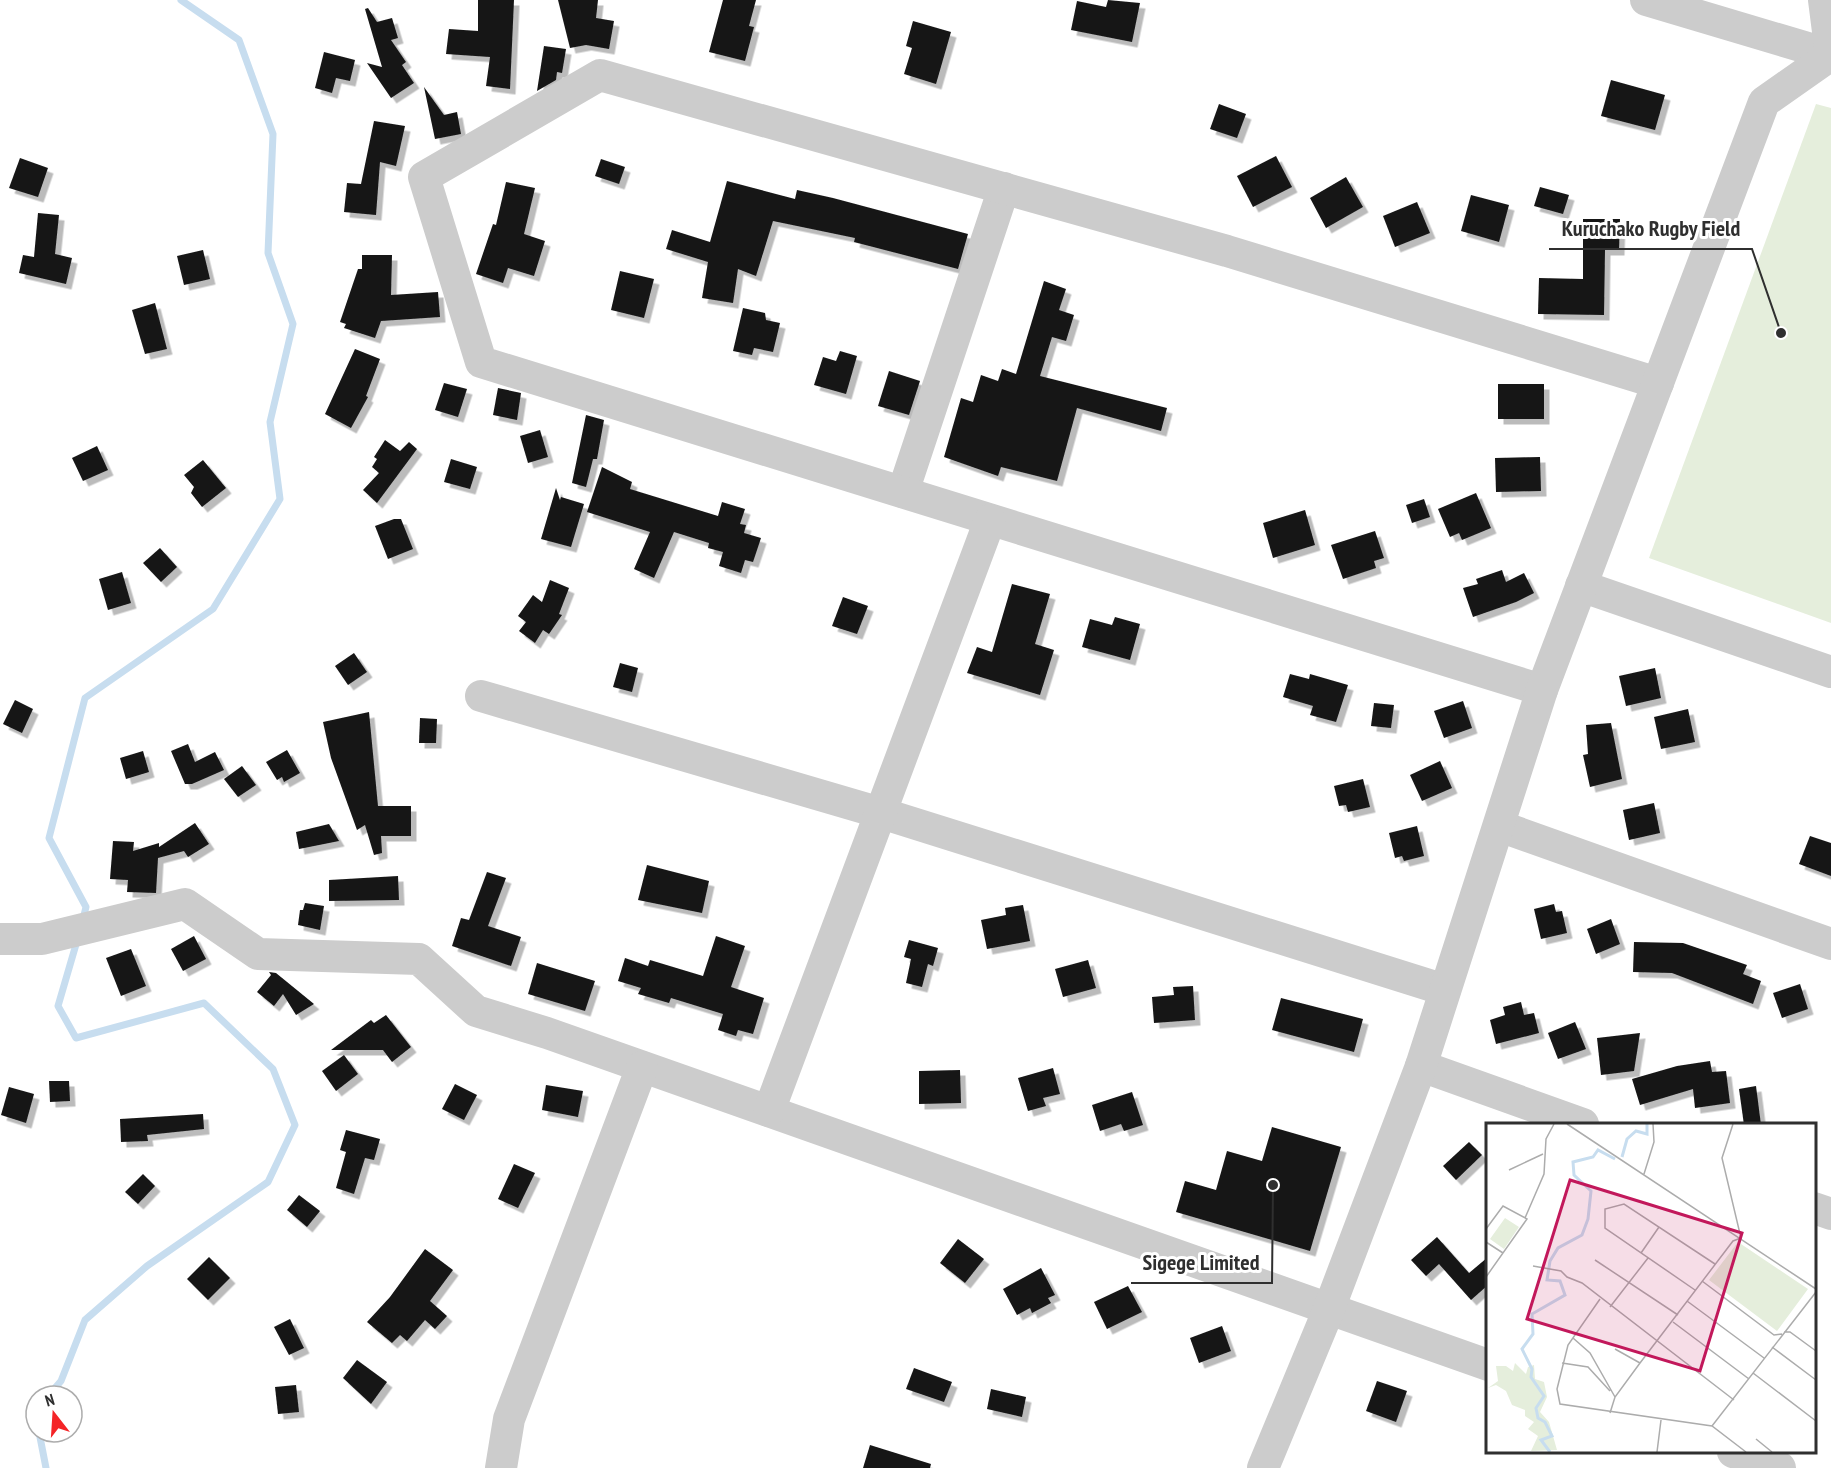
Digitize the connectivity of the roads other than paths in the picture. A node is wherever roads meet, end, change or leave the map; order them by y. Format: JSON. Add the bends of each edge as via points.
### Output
{"nodes":[{"id":1,"x":1646,"y":0,"type":"edge"},
{"id":2,"x":1824,"y":0,"type":"edge"},
{"id":3,"x":1831,"y":55,"type":"edge"},
{"id":4,"x":1004,"y":189,"type":"junction"},
{"id":5,"x":1658,"y":383,"type":"junction"},
{"id":6,"x":903,"y":492,"type":"junction"},
{"id":7,"x":990,"y":520,"type":"junction"},
{"id":8,"x":1581,"y":586,"type":"junction"},
{"id":9,"x":1831,"y":672,"type":"edge"},
{"id":10,"x":1542,"y":690,"type":"junction"},
{"id":11,"x":481,"y":696,"type":"dead end"},
{"id":12,"x":881,"y":813,"type":"junction"},
{"id":13,"x":1499,"y":826,"type":"junction"},
{"id":14,"x":0,"y":939,"type":"edge"},
{"id":15,"x":1831,"y":944,"type":"edge"},
{"id":16,"x":1445,"y":990,"type":"junction"},
{"id":17,"x":1421,"y":1066,"type":"junction"},
{"id":18,"x":642,"y":1067,"type":"junction"},
{"id":19,"x":769,"y":1111,"type":"junction"},
{"id":20,"x":1578,"y":1123,"type":"edge"},
{"id":21,"x":1816,"y":1208,"type":"edge"},
{"id":22,"x":1831,"y":1214,"type":"edge"},
{"id":23,"x":1329,"y":1309,"type":"junction"},
{"id":24,"x":1486,"y":1364,"type":"edge"},
{"id":25,"x":1736,"y":1453,"type":"edge"},
{"id":26,"x":501,"y":1468,"type":"edge"},
{"id":27,"x":1263,"y":1468,"type":"edge"},
{"id":28,"x":1780,"y":1468,"type":"edge"}],
"edges":[{"from":1,"to":3,"type":"street"},
{"from":2,"to":3,"type":"street"},
{"from":3,"to":5,"type":"street","via":[[1764,102]]},
{"from":4,"to":5,"type":"street","via":[[1227,251]]},
{"from":4,"to":6,"type":"street"},
{"from":4,"to":6,"type":"street","via":[[600,75],[424,177],[481,362]]},
{"from":5,"to":8,"type":"street"},
{"from":6,"to":7,"type":"street"},
{"from":7,"to":10,"type":"street"},
{"from":7,"to":12,"type":"street"},
{"from":8,"to":9,"type":"street"},
{"from":8,"to":10,"type":"street"},
{"from":10,"to":13,"type":"street"},
{"from":11,"to":12,"type":"street"},
{"from":12,"to":16,"type":"street"},
{"from":12,"to":19,"type":"street"},
{"from":13,"to":15,"type":"street"},
{"from":13,"to":16,"type":"street"},
{"from":14,"to":18,"type":"street","via":[[42,939],[185,904],[258,954],[419,959],[476,1011]]},
{"from":16,"to":17,"type":"street"},
{"from":17,"to":20,"type":"street"},
{"from":17,"to":23,"type":"street"},
{"from":18,"to":19,"type":"street"},
{"from":18,"to":26,"type":"street","via":[[509,1419]]},
{"from":19,"to":23,"type":"street"},
{"from":21,"to":22,"type":"street"},
{"from":23,"to":24,"type":"street"},
{"from":23,"to":27,"type":"street"},
{"from":25,"to":28,"type":"street"}]}
